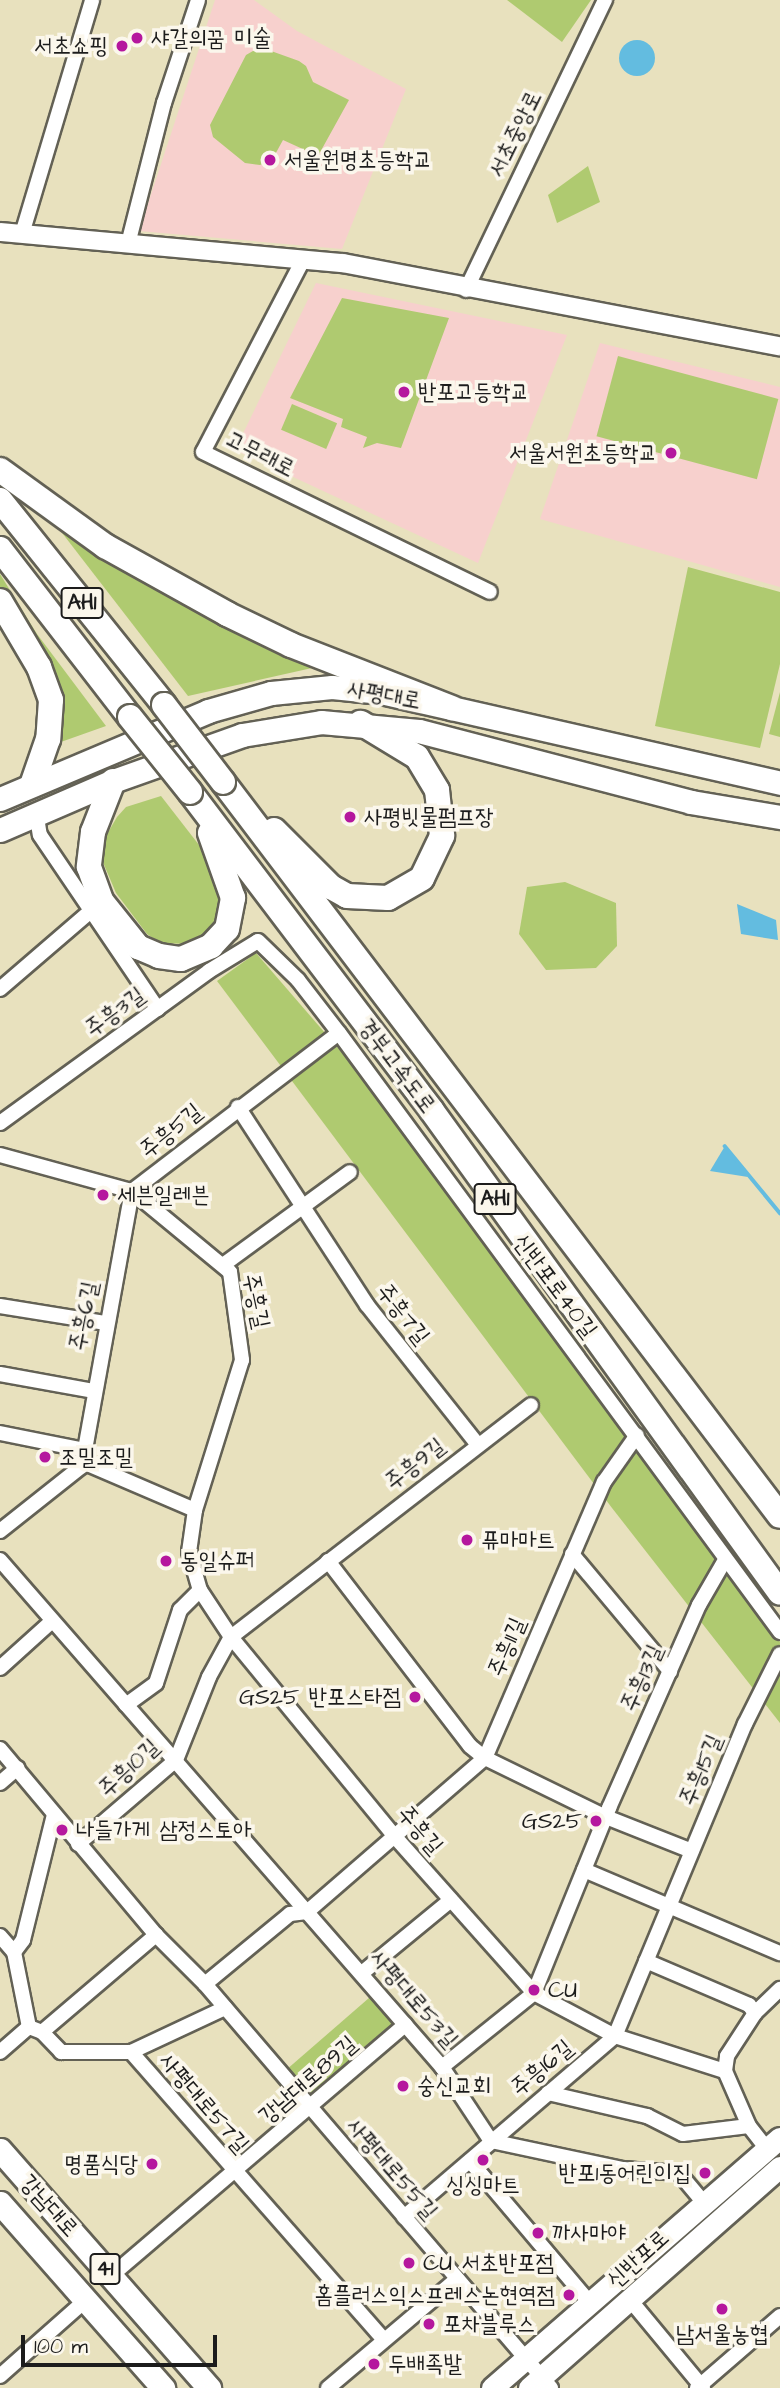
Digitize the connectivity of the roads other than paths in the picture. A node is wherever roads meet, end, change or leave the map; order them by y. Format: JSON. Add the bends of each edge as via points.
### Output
{"nodes":[{"id":1,"x":92,"y":0,"type":"edge"},
{"id":2,"x":198,"y":0,"type":"edge"},
{"id":3,"x":606,"y":0,"type":"edge"},
{"id":4,"x":0,"y":232,"type":"edge"},
{"id":5,"x":22,"y":234,"type":"junction"},
{"id":6,"x":128,"y":244,"type":"junction"},
{"id":7,"x":303,"y":260,"type":"junction"},
{"id":8,"x":466,"y":290,"type":"junction"},
{"id":9,"x":780,"y":346,"type":"edge"},
{"id":10,"x":0,"y":470,"type":"edge"},
{"id":11,"x":0,"y":500,"type":"edge"},
{"id":12,"x":0,"y":549,"type":"edge"},
{"id":13,"x":490,"y":592,"type":"dead end"},
{"id":14,"x":0,"y":601,"type":"edge"},
{"id":15,"x":452,"y":708,"type":"junction"},
{"id":16,"x":361,"y":723,"type":"junction"},
{"id":17,"x":113,"y":780,"type":"junction"},
{"id":18,"x":33,"y":782,"type":"junction"},
{"id":19,"x":780,"y":783,"type":"edge"},
{"id":20,"x":0,"y":799,"type":"edge"},
{"id":21,"x":197,"y":801,"type":"junction"},
{"id":22,"x":36,"y":811,"type":"junction"},
{"id":23,"x":247,"y":812,"type":"junction"},
{"id":24,"x":780,"y":817,"type":"edge"},
{"id":25,"x":0,"y":831,"type":"edge"},
{"id":26,"x":92,"y":910,"type":"junction"},
{"id":27,"x":258,"y":941,"type":"joint"},
{"id":28,"x":0,"y":989,"type":"edge"},
{"id":29,"x":158,"y":1009,"type":"junction"},
{"id":30,"x":339,"y":1033,"type":"junction"},
{"id":31,"x":238,"y":1107,"type":"junction"},
{"id":32,"x":0,"y":1123,"type":"edge"},
{"id":33,"x":0,"y":1155,"type":"edge"},
{"id":34,"x":351,"y":1172,"type":"dead end"},
{"id":35,"x":132,"y":1191,"type":"junction"},
{"id":36,"x":303,"y":1205,"type":"junction"},
{"id":37,"x":223,"y":1265,"type":"junction"},
{"id":38,"x":0,"y":1306,"type":"edge"},
{"id":39,"x":105,"y":1323,"type":"junction"},
{"id":40,"x":0,"y":1374,"type":"edge"},
{"id":41,"x":94,"y":1391,"type":"junction"},
{"id":42,"x":531,"y":1405,"type":"dead end"},
{"id":43,"x":0,"y":1433,"type":"edge"},
{"id":44,"x":637,"y":1435,"type":"junction"},
{"id":45,"x":477,"y":1444,"type":"junction"},
{"id":46,"x":84,"y":1456,"type":"junction"},
{"id":47,"x":755,"y":1481,"type":"junction"},
{"id":48,"x":195,"y":1510,"type":"junction"},
{"id":49,"x":780,"y":1510,"type":"edge"},
{"id":50,"x":780,"y":1516,"type":"edge"},
{"id":51,"x":0,"y":1531,"type":"edge"},
{"id":52,"x":572,"y":1554,"type":"junction"},
{"id":53,"x":0,"y":1560,"type":"edge"},
{"id":54,"x":726,"y":1560,"type":"junction"},
{"id":55,"x":328,"y":1561,"type":"junction"},
{"id":56,"x":200,"y":1590,"type":"junction"},
{"id":57,"x":780,"y":1593,"type":"edge"},
{"id":58,"x":52,"y":1621,"type":"junction"},
{"id":59,"x":780,"y":1632,"type":"edge"},
{"id":60,"x":230,"y":1637,"type":"junction"},
{"id":61,"x":780,"y":1654,"type":"edge"},
{"id":62,"x":0,"y":1668,"type":"edge"},
{"id":63,"x":670,"y":1671,"type":"junction"},
{"id":64,"x":126,"y":1705,"type":"junction"},
{"id":65,"x":0,"y":1749,"type":"edge"},
{"id":66,"x":485,"y":1758,"type":"junction"},
{"id":67,"x":176,"y":1760,"type":"junction"},
{"id":68,"x":17,"y":1769,"type":"junction"},
{"id":69,"x":0,"y":1783,"type":"edge"},
{"id":70,"x":54,"y":1815,"type":"junction"},
{"id":71,"x":606,"y":1817,"type":"junction"},
{"id":72,"x":396,"y":1838,"type":"junction"},
{"id":73,"x":78,"y":1843,"type":"junction"},
{"id":74,"x":692,"y":1852,"type":"junction"},
{"id":75,"x":584,"y":1870,"type":"junction"},
{"id":76,"x":451,"y":1899,"type":"junction"},
{"id":77,"x":669,"y":1906,"type":"junction"},
{"id":78,"x":307,"y":1912,"type":"junction"},
{"id":79,"x":156,"y":1935,"type":"junction"},
{"id":80,"x":0,"y":1937,"type":"edge"},
{"id":81,"x":13,"y":1952,"type":"junction"},
{"id":82,"x":780,"y":1953,"type":"edge"},
{"id":83,"x":646,"y":1961,"type":"junction"},
{"id":84,"x":362,"y":1973,"type":"junction"},
{"id":85,"x":205,"y":1984,"type":"junction"},
{"id":86,"x":780,"y":1989,"type":"edge"},
{"id":87,"x":534,"y":1993,"type":"junction"},
{"id":88,"x":225,"y":2008,"type":"junction"},
{"id":89,"x":755,"y":2013,"type":"junction"},
{"id":90,"x":405,"y":2025,"type":"junction"},
{"id":91,"x":35,"y":2029,"type":"junction"},
{"id":92,"x":615,"y":2036,"type":"junction"},
{"id":93,"x":0,"y":2052,"type":"edge"},
{"id":94,"x":131,"y":2052,"type":"junction"},
{"id":95,"x":442,"y":2067,"type":"junction"},
{"id":96,"x":726,"y":2071,"type":"junction"},
{"id":97,"x":548,"y":2093,"type":"junction"},
{"id":98,"x":309,"y":2109,"type":"junction"},
{"id":99,"x":749,"y":2126,"type":"junction"},
{"id":100,"x":491,"y":2141,"type":"junction"},
{"id":101,"x":774,"y":2143,"type":"edge"},
{"id":102,"x":0,"y":2150,"type":"edge"},
{"id":103,"x":470,"y":2161,"type":"junction"},
{"id":104,"x":780,"y":2167,"type":"edge"},
{"id":105,"x":234,"y":2174,"type":"junction"},
{"id":106,"x":0,"y":2203,"type":"edge"},
{"id":107,"x":704,"y":2203,"type":"junction"},
{"id":108,"x":404,"y":2217,"type":"junction"},
{"id":109,"x":111,"y":2276,"type":"junction"},
{"id":110,"x":457,"y":2279,"type":"junction"},
{"id":111,"x":86,"y":2300,"type":"junction"},
{"id":112,"x":631,"y":2301,"type":"junction"},
{"id":113,"x":591,"y":2304,"type":"junction"},
{"id":114,"x":780,"y":2316,"type":"edge"},
{"id":115,"x":383,"y":2339,"type":"junction"},
{"id":116,"x":526,"y":2358,"type":"junction"},
{"id":117,"x":0,"y":2376,"type":"edge"},
{"id":118,"x":540,"y":2384,"type":"edge"},
{"id":119,"x":700,"y":2387,"type":"edge"},
{"id":120,"x":163,"y":2388,"type":"edge"},
{"id":121,"x":209,"y":2388,"type":"edge"},
{"id":122,"x":328,"y":2388,"type":"edge"},
{"id":123,"x":492,"y":2388,"type":"edge"}],
"edges":[{"from":1,"to":5,"type":"street"},
{"from":2,"to":6,"type":"street","via":[[164,103]]},
{"from":3,"to":8,"type":"street","name":"서초중앙로"},
{"from":4,"to":5,"type":"street"},
{"from":5,"to":6,"type":"street"},
{"from":6,"to":7,"type":"street"},
{"from":7,"to":8,"type":"street","via":[[343,263]]},
{"from":7,"to":13,"type":"street","name":"고무래로","via":[[203,453]]},
{"from":8,"to":9,"type":"street"},
{"from":10,"to":15,"type":"highway","via":[[105,546],[227,614],[291,645]]},
{"from":11,"to":23,"type":"highway","name":"경부고속도로","number":"AH1","bridge":true},
{"from":12,"to":21,"type":"highway","name":"경부고속도로","number":"AH1","bridge":true},
{"from":14,"to":18,"type":"highway","via":[[44,676],[51,700],[48,739]]},
{"from":15,"to":18,"type":"main road","name":"사평대로","via":[[354,688],[271,693],[208,711]]},
{"from":15,"to":19,"type":"main road","name":"사평대로"},
{"from":16,"to":17,"type":"main road","via":[[263,729]]},
{"from":16,"to":23,"type":"highway","via":[[418,757],[437,790],[442,836],[435,859],[416,884],[381,899],[340,893],[288,839]]},
{"from":16,"to":24,"type":"main road","via":[[419,731],[691,802]]},
{"from":17,"to":21,"type":"highway","via":[[93,832],[89,867],[102,902],[122,930],[138,947],[159,957],[181,958],[203,951],[223,936],[230,922],[231,887]]},
{"from":17,"to":22,"type":"main road"},
{"from":18,"to":20,"type":"main road","name":"사평대로"},
{"from":21,"to":57,"type":"highway","name":"경부고속도로","number":"AH1","via":[[432,1111]]},
{"from":22,"to":25,"type":"main road"},
{"from":22,"to":26,"type":"street","via":[[40,835]]},
{"from":23,"to":47,"type":"highway","name":"경부고속도로","number":"AH1"},
{"from":26,"to":28,"type":"street"},
{"from":26,"to":29,"type":"street"},
{"from":27,"to":29,"type":"street","name":"주흥3길"},
{"from":27,"to":30,"type":"street","name":"신반포로40길","via":[[298,980]]},
{"from":29,"to":32,"type":"street","name":"주흥3길"},
{"from":30,"to":31,"type":"street","name":"주흥5길"},
{"from":30,"to":44,"type":"street","name":"신반포로40길"},
{"from":31,"to":35,"type":"street","name":"주흥5길"},
{"from":31,"to":36,"type":"street","name":"주흥5길"},
{"from":33,"to":35,"type":"street","name":"주흥길"},
{"from":34,"to":36,"type":"street"},
{"from":35,"to":37,"type":"street","name":"주흥길"},
{"from":35,"to":39,"type":"street","name":"주흥6길"},
{"from":36,"to":37,"type":"street"},
{"from":36,"to":45,"type":"street","name":"주흥7길","via":[[306,1218],[367,1305]]},
{"from":37,"to":48,"type":"street","name":"주흥길","via":[[230,1272],[242,1360]]},
{"from":38,"to":39,"type":"street"},
{"from":39,"to":41,"type":"street","name":"주흥6길"},
{"from":40,"to":41,"type":"street"},
{"from":41,"to":46,"type":"street","name":"주흥6길"},
{"from":42,"to":45,"type":"street","name":"주흥9길"},
{"from":43,"to":46,"type":"street"},
{"from":44,"to":52,"type":"street","name":"주흥11길","via":[[604,1482]]},
{"from":44,"to":54,"type":"street","name":"신반포로40길"},
{"from":45,"to":55,"type":"street","name":"주흥9길"},
{"from":46,"to":48,"type":"street"},
{"from":46,"to":51,"type":"street"},
{"from":47,"to":49,"type":"highway"},
{"from":47,"to":50,"type":"highway","name":"경부고속도로","number":"AH1"},
{"from":48,"to":56,"type":"street","name":"주흥길","via":[[190,1552]]},
{"from":52,"to":63,"type":"street"},
{"from":52,"to":66,"type":"street","name":"주흥11길"},
{"from":53,"to":58,"type":"street","name":"사평대로53길"},
{"from":54,"to":59,"type":"street","name":"신반포로40길"},
{"from":54,"to":63,"type":"street","name":"주흥13길"},
{"from":55,"to":60,"type":"street","name":"주흥9길"},
{"from":55,"to":66,"type":"street","via":[[470,1746]]},
{"from":56,"to":60,"type":"street","name":"주흥길"},
{"from":56,"to":64,"type":"street","via":[[180,1610],[150,1691]]},
{"from":58,"to":62,"type":"street"},
{"from":58,"to":64,"type":"street","name":"사평대로53길"},
{"from":60,"to":67,"type":"street","name":"주흥10길","via":[[209,1676]]},
{"from":60,"to":72,"type":"street","name":"주흥길"},
{"from":61,"to":74,"type":"street","name":"주흥15길"},
{"from":63,"to":71,"type":"street","name":"주흥13길"},
{"from":64,"to":67,"type":"street","name":"사평대로53길"},
{"from":65,"to":68,"type":"street","name":"사평대로55길"},
{"from":66,"to":71,"type":"street"},
{"from":66,"to":72,"type":"street","name":"주흥11길"},
{"from":67,"to":73,"type":"street","name":"주흥10길"},
{"from":67,"to":78,"type":"street","name":"사평대로53길"},
{"from":68,"to":69,"type":"street"},
{"from":68,"to":70,"type":"street","name":"사평대로55길"},
{"from":70,"to":73,"type":"street","name":"사평대로55길"},
{"from":70,"to":81,"type":"street","via":[[23,1940]]},
{"from":71,"to":74,"type":"street"},
{"from":71,"to":75,"type":"street","name":"주흥13길"},
{"from":72,"to":76,"type":"street","name":"주흥길"},
{"from":72,"to":78,"type":"street"},
{"from":73,"to":79,"type":"street","name":"사평대로55길"},
{"from":74,"to":77,"type":"street","name":"주흥15길"},
{"from":75,"to":77,"type":"street"},
{"from":75,"to":87,"type":"street","name":"주흥13길"},
{"from":76,"to":84,"type":"street"},
{"from":76,"to":87,"type":"street","name":"주흥길"},
{"from":77,"to":82,"type":"street"},
{"from":77,"to":83,"type":"street","name":"주흥15길"},
{"from":78,"to":84,"type":"street","name":"사평대로53길"},
{"from":78,"to":85,"type":"street","via":[[290,1914]]},
{"from":79,"to":85,"type":"street","name":"사평대로55길"},
{"from":79,"to":91,"type":"street"},
{"from":80,"to":81,"type":"street"},
{"from":81,"to":91,"type":"street"},
{"from":83,"to":89,"type":"street","via":[[748,2005]]},
{"from":83,"to":92,"type":"street","name":"주흥15길"},
{"from":84,"to":90,"type":"street","name":"사평대로53길"},
{"from":85,"to":88,"type":"street","name":"사평대로55길"},
{"from":86,"to":89,"type":"street"},
{"from":87,"to":92,"type":"street","name":"주흥길"},
{"from":87,"to":95,"type":"street"},
{"from":88,"to":94,"type":"street"},
{"from":88,"to":98,"type":"street","name":"사평대로55길"},
{"from":89,"to":96,"type":"street","via":[[727,2056]]},
{"from":90,"to":95,"type":"street","name":"사평대로53길"},
{"from":90,"to":98,"type":"street","name":"강남대로89길"},
{"from":91,"to":93,"type":"street"},
{"from":91,"to":94,"type":"street","name":"사평대로57길","via":[[61,2052]]},
{"from":92,"to":96,"type":"street","name":"주흥길"},
{"from":92,"to":97,"type":"street","name":"주흥16길"},
{"from":94,"to":105,"type":"street","name":"사평대로57길"},
{"from":95,"to":100,"type":"street","name":"사평대로53길"},
{"from":96,"to":99,"type":"street"},
{"from":97,"to":99,"type":"street","via":[[647,2116],[683,2134]]},
{"from":97,"to":100,"type":"street","name":"주흥16길"},
{"from":98,"to":105,"type":"street","name":"강남대로89길"},
{"from":98,"to":108,"type":"street","name":"사평대로55길"},
{"from":99,"to":101,"type":"street"},
{"from":100,"to":103,"type":"street","name":"주흥16길"},
{"from":100,"to":107,"type":"street","via":[[623,2169],[679,2173]]},
{"from":101,"to":107,"type":"main road","name":"신반포로"},
{"from":102,"to":109,"type":"main road","name":"강남대로","number":"41"},
{"from":103,"to":108,"type":"street","name":"주흥16길"},
{"from":103,"to":113,"type":"street","name":"신반포로"},
{"from":104,"to":112,"type":"main road","name":"신반포로"},
{"from":105,"to":109,"type":"street","name":"강남대로89길"},
{"from":105,"to":115,"type":"street","name":"사평대로57길"},
{"from":106,"to":111,"type":"main road","name":"강남대로","number":"41"},
{"from":107,"to":113,"type":"main road","name":"신반포로"},
{"from":108,"to":110,"type":"street","name":"사평대로55길"},
{"from":109,"to":121,"type":"main road","name":"강남대로","number":"41"},
{"from":110,"to":115,"type":"street"},
{"from":110,"to":116,"type":"street","name":"사평대로55길"},
{"from":111,"to":117,"type":"street"},
{"from":111,"to":120,"type":"main road","name":"강남대로","number":"41"},
{"from":112,"to":118,"type":"main road","name":"신반포로"},
{"from":112,"to":119,"type":"street"},
{"from":113,"to":116,"type":"main road","name":"신반포로"},
{"from":114,"to":119,"type":"street"},
{"from":115,"to":122,"type":"street"},
{"from":116,"to":118,"type":"street","name":"사평대로55길"},
{"from":116,"to":123,"type":"main road","name":"신반포로"}]}
